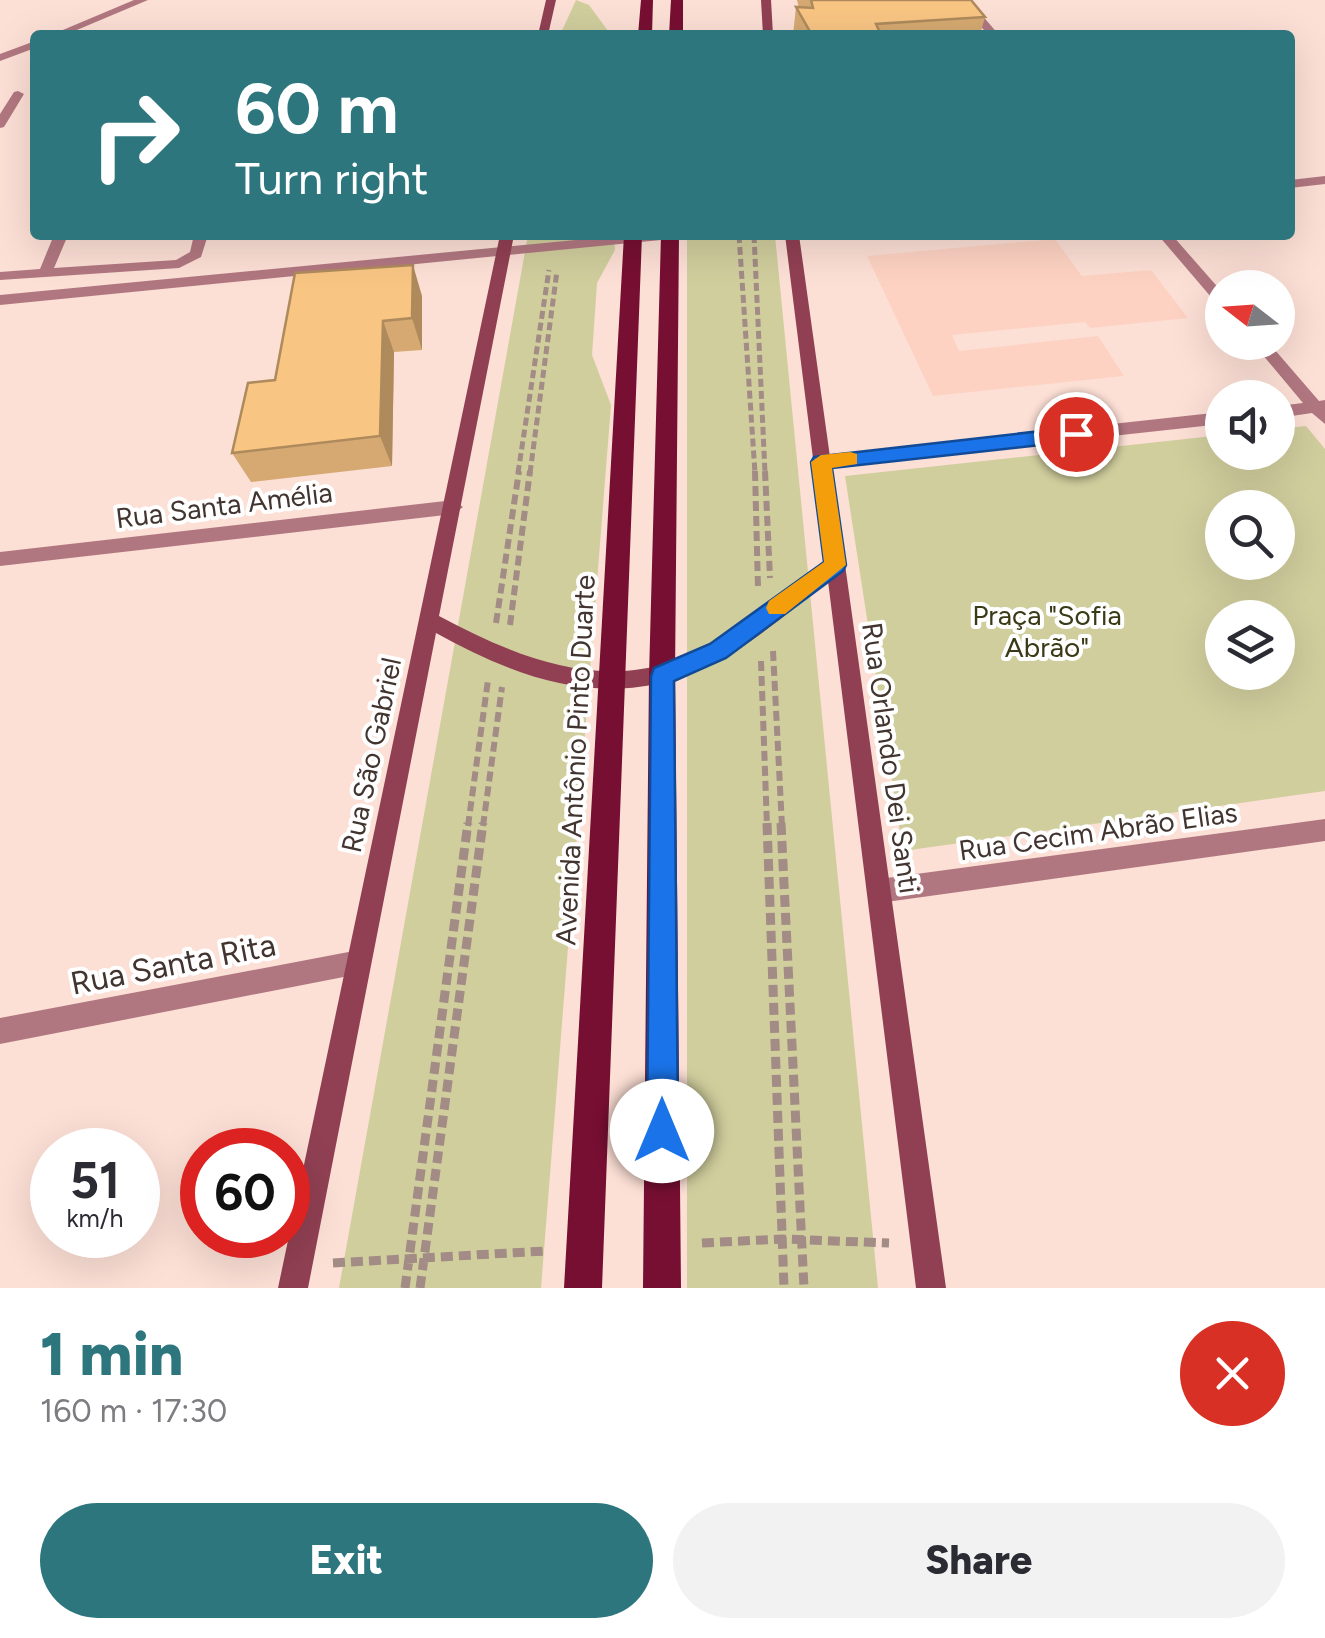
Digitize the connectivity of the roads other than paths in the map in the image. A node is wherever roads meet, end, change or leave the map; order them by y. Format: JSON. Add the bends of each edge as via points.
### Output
{"nodes":[{"id":1,"x":144,"y":0,"type":"edge"},
{"id":2,"x":551,"y":0,"type":"edge"},
{"id":3,"x":647,"y":0,"type":"edge"},
{"id":4,"x":677,"y":0,"type":"edge"},
{"id":5,"x":766,"y":0,"type":"edge"},
{"id":6,"x":964,"y":0,"type":"edge"},
{"id":7,"x":69,"y":30,"type":"edge"},
{"id":8,"x":544,"y":30,"type":"edge"},
{"id":9,"x":645,"y":30,"type":"edge"},
{"id":10,"x":676,"y":30,"type":"edge"},
{"id":11,"x":768,"y":30,"type":"edge"},
{"id":12,"x":990,"y":30,"type":"edge"},
{"id":13,"x":30,"y":46,"type":"edge"},
{"id":14,"x":0,"y":58,"type":"edge"},
{"id":15,"x":18,"y":94,"type":"dead end"},
{"id":16,"x":0,"y":124,"type":"edge"},
{"id":17,"x":1325,"y":180,"type":"edge"},
{"id":18,"x":1295,"y":183,"type":"edge"},
{"id":19,"x":59,"y":240,"type":"edge"},
{"id":20,"x":200,"y":240,"type":"edge"},
{"id":21,"x":614,"y":240,"type":"edge"},
{"id":22,"x":633,"y":240,"type":"edge"},
{"id":23,"x":671,"y":240,"type":"edge"},
{"id":24,"x":793,"y":240,"type":"edge"},
{"id":25,"x":1170,"y":240,"type":"edge"},
{"id":26,"x":506,"y":244,"type":"edge"},
{"id":27,"x":45,"y":273,"type":"junction"},
{"id":28,"x":0,"y":276,"type":"edge"},
{"id":29,"x":1205,"y":280,"type":"edge"},
{"id":30,"x":0,"y":300,"type":"edge"},
{"id":31,"x":1275,"y":360,"type":"edge"},
{"id":32,"x":1322,"y":411,"type":"edge"},
{"id":33,"x":1295,"y":412,"type":"edge"},
{"id":34,"x":1205,"y":420,"type":"edge"},
{"id":35,"x":821,"y":462,"type":"junction"},
{"id":36,"x":454,"y":506,"type":"junction"},
{"id":37,"x":0,"y":559,"type":"edge"},
{"id":38,"x":835,"y":565,"type":"junction"},
{"id":39,"x":430,"y":620,"type":"junction"},
{"id":40,"x":662,"y":676,"type":"junction"},
{"id":41,"x":614,"y":682,"type":"junction"},
{"id":42,"x":1325,"y":830,"type":"edge"},
{"id":43,"x":879,"y":891,"type":"junction"},
{"id":44,"x":358,"y":962,"type":"junction"},
{"id":45,"x":0,"y":1031,"type":"edge"},
{"id":46,"x":292,"y":1288,"type":"edge"},
{"id":47,"x":583,"y":1288,"type":"edge"},
{"id":48,"x":662,"y":1288,"type":"edge"},
{"id":49,"x":931,"y":1288,"type":"edge"}],
"edges":[{"from":1,"to":7,"type":"street"},
{"from":2,"to":8,"type":"main road"},
{"from":3,"to":9,"type":"main road"},
{"from":4,"to":10,"type":"main road"},
{"from":5,"to":11,"type":"main road"},
{"from":6,"to":12,"type":"street"},
{"from":13,"to":14,"type":"street"},
{"from":15,"to":16,"type":"street"},
{"from":17,"to":18,"type":"street"},
{"from":19,"to":27,"type":"street"},
{"from":20,"to":27,"type":"street","via":[[196,254],[179,264]]},
{"from":21,"to":26,"type":"street"},
{"from":22,"to":41,"type":"main road","name":"Avenida Antônio Pinto Duarte"},
{"from":23,"to":40,"type":"main road"},
{"from":24,"to":35,"type":"main road","name":"Rua Orlando Dei Santi"},
{"from":25,"to":29,"type":"street"},
{"from":26,"to":30,"type":"street"},
{"from":26,"to":36,"type":"main road","name":"Rua São Gabriel"},
{"from":27,"to":28,"type":"street"},
{"from":31,"to":32,"type":"street"},
{"from":32,"to":33,"type":"street"},
{"from":34,"to":35,"type":"street"},
{"from":35,"to":38,"type":"main road","name":"Rua Orlando Dei Santi"},
{"from":36,"to":37,"type":"street","name":"Rua Santa Amélia"},
{"from":36,"to":39,"type":"main road","name":"Rua São Gabriel"},
{"from":38,"to":40,"type":"main road","via":[[718,651]]},
{"from":38,"to":43,"type":"main road","name":"Rua Orlando Dei Santi"},
{"from":39,"to":41,"type":"main road","via":[[498,658],[561,677]]},
{"from":39,"to":44,"type":"main road","name":"Rua São Gabriel"},
{"from":40,"to":41,"type":"main road"},
{"from":40,"to":48,"type":"main road"},
{"from":41,"to":47,"type":"main road","name":"Avenida Antônio Pinto Duarte"},
{"from":42,"to":43,"type":"street","name":"Rua Cecim Abrão Elias"},
{"from":43,"to":49,"type":"main road","name":"Rua Orlando Dei Santi"},
{"from":44,"to":45,"type":"street","name":"Rua Santa Rita"},
{"from":44,"to":46,"type":"main road","name":"Rua São Gabriel"}]}
